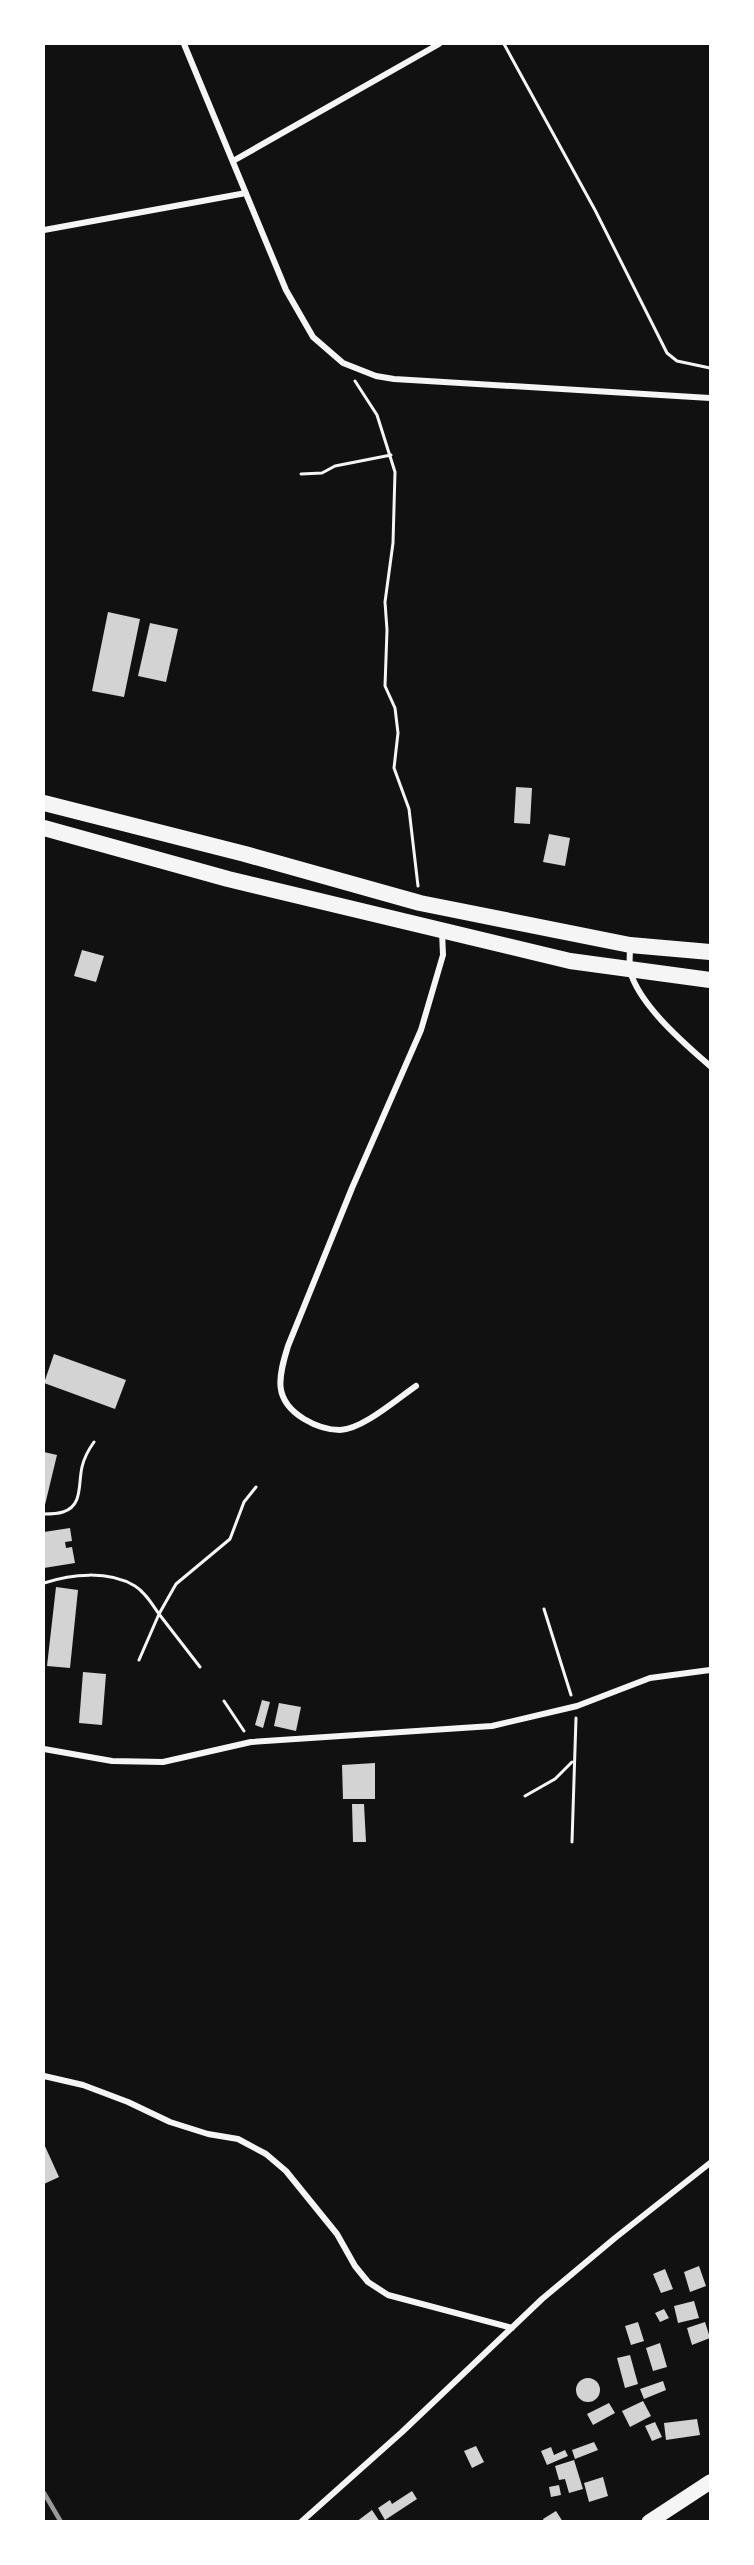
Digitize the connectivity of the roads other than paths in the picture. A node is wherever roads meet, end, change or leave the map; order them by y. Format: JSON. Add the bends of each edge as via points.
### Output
{"nodes":[{"id":1,"x":184,"y":44,"type":"edge"},
{"id":2,"x":439,"y":44,"type":"edge"},
{"id":3,"x":233,"y":161,"type":"junction"},
{"id":4,"x":246,"y":193,"type":"junction"},
{"id":5,"x":44,"y":230,"type":"edge"},
{"id":6,"x":711,"y":398,"type":"edge"},
{"id":7,"x":44,"y":803,"type":"edge"},
{"id":8,"x":44,"y":828,"type":"edge"},
{"id":9,"x":442,"y":931,"type":"junction"},
{"id":10,"x":630,"y":945,"type":"junction"},
{"id":11,"x":711,"y":952,"type":"edge"},
{"id":12,"x":630,"y":970,"type":"junction"},
{"id":13,"x":711,"y":980,"type":"edge"},
{"id":14,"x":711,"y":1066,"type":"edge"},
{"id":15,"x":416,"y":1386,"type":"dead end"},
{"id":16,"x":711,"y":1670,"type":"edge"},
{"id":17,"x":44,"y":1749,"type":"edge"},
{"id":18,"x":44,"y":2076,"type":"edge"},
{"id":19,"x":711,"y":2163,"type":"edge"},
{"id":20,"x":512,"y":2328,"type":"junction"},
{"id":21,"x":711,"y":2482,"type":"edge"},
{"id":22,"x":301,"y":2522,"type":"edge"},
{"id":23,"x":649,"y":2522,"type":"edge"}],
"edges":[{"from":1,"to":3,"type":"street"},
{"from":2,"to":3,"type":"street"},
{"from":3,"to":4,"type":"street"},
{"from":4,"to":5,"type":"street"},
{"from":4,"to":6,"type":"street","via":[[286,290],[313,337],[343,363],[394,379]]},
{"from":7,"to":10,"type":"highway","via":[[420,903]]},
{"from":8,"to":9,"type":"highway","via":[[228,879]]},
{"from":9,"to":12,"type":"highway","via":[[570,961]]},
{"from":9,"to":15,"type":"street","via":[[443,955],[421,1030],[288,1346],[280,1385],[292,1412],[313,1425],[340,1430],[372,1416]]},
{"from":10,"to":11,"type":"highway"},
{"from":10,"to":12,"type":"street"},
{"from":12,"to":13,"type":"highway"},
{"from":12,"to":14,"type":"street","via":[[662,1022]]},
{"from":16,"to":17,"type":"street","via":[[650,1678],[577,1706],[492,1726],[251,1742],[163,1762],[112,1761]]},
{"from":18,"to":20,"type":"street","via":[[83,2085],[170,2122],[238,2139],[257,2149],[286,2171],[337,2234],[368,2282],[388,2295]]},
{"from":19,"to":20,"type":"street","via":[[615,2238]]},
{"from":20,"to":22,"type":"street"},
{"from":21,"to":23,"type":"main road"}]}
